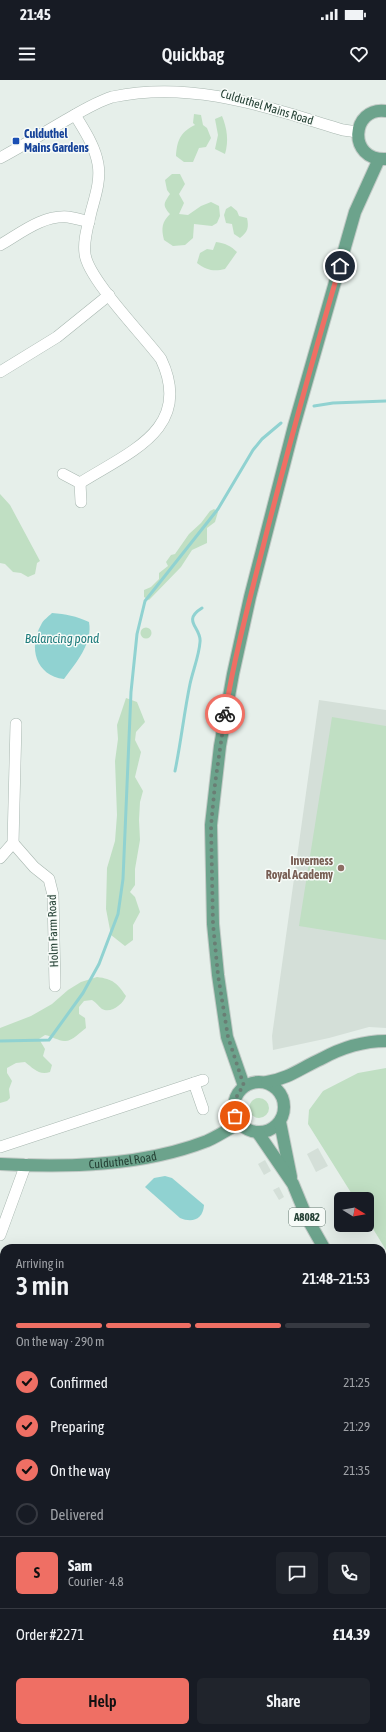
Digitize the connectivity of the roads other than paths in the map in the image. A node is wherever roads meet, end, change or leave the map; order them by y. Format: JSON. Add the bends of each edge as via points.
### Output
{"nodes":[{"id":1,"x":193,"y":84,"type":"edge"},
{"id":2,"x":386,"y":111,"type":"edge"},
{"id":3,"x":75,"y":115,"type":"junction"},
{"id":4,"x":358,"y":132,"type":"junction"},
{"id":5,"x":0,"y":158,"type":"edge"},
{"id":6,"x":383,"y":159,"type":"edge"},
{"id":7,"x":89,"y":222,"type":"junction"},
{"id":8,"x":0,"y":245,"type":"edge"},
{"id":9,"x":109,"y":295,"type":"junction"},
{"id":10,"x":0,"y":372,"type":"edge"},
{"id":11,"x":63,"y":474,"type":"dead end"},
{"id":12,"x":80,"y":483,"type":"junction"},
{"id":13,"x":81,"y":502,"type":"dead end"},
{"id":14,"x":16,"y":724,"type":"dead end"},
{"id":15,"x":13,"y":843,"type":"junction"},
{"id":16,"x":0,"y":858,"type":"edge"},
{"id":17,"x":55,"y":986,"type":"dead end"},
{"id":18,"x":386,"y":1041,"type":"edge"},
{"id":19,"x":290,"y":1076,"type":"junction"},
{"id":20,"x":267,"y":1082,"type":"junction"},
{"id":21,"x":244,"y":1086,"type":"junction"},
{"id":22,"x":284,"y":1100,"type":"junction"},
{"id":23,"x":203,"y":1109,"type":"dead end"},
{"id":24,"x":280,"y":1122,"type":"junction"},
{"id":25,"x":239,"y":1123,"type":"junction"},
{"id":26,"x":258,"y":1133,"type":"junction"},
{"id":27,"x":0,"y":1147,"type":"edge"},
{"id":28,"x":0,"y":1164,"type":"edge"},
{"id":29,"x":26,"y":1164,"type":"junction"},
{"id":30,"x":292,"y":1184,"type":"junction"},
{"id":31,"x":0,"y":1235,"type":"edge"},
{"id":32,"x":322,"y":1244,"type":"edge"}],
"edges":[{"from":1,"to":3,"type":"street","name":"Culduthel Mains Road","via":[[143,89],[112,97]]},
{"from":1,"to":4,"type":"street","name":"Culduthel Mains Road","via":[[329,126]]},
{"from":2,"to":4,"type":"main road","via":[[370,114],[360,125]]},
{"from":3,"to":5,"type":"street","name":"Culduthel Mains Road"},
{"from":3,"to":7,"type":"street","via":[[92,145],[98,165],[97,189]]},
{"from":4,"to":6,"type":"main road","via":[[358,140],[365,153]]},
{"from":6,"to":21,"type":"main road","via":[[355,212],[294,426],[250,597],[220,746],[211,826],[213,924],[228,1037]]},
{"from":7,"to":8,"type":"street","via":[[68,217],[53,218]]},
{"from":7,"to":9,"type":"street","via":[[84,255],[89,269]]},
{"from":9,"to":10,"type":"street","via":[[57,337]]},
{"from":9,"to":12,"type":"street","via":[[162,359],[170,384],[170,399],[161,426],[148,440]]},
{"from":11,"to":12,"type":"street"},
{"from":12,"to":13,"type":"street"},
{"from":14,"to":15,"type":"street"},
{"from":15,"to":16,"type":"street"},
{"from":15,"to":17,"type":"street","name":"Holm Farm Road","via":[[34,867],[49,879],[53,895]]},
{"from":18,"to":19,"type":"main road","via":[[336,1051]]},
{"from":19,"to":20,"type":"main road"},
{"from":19,"to":22,"type":"main road"},
{"from":20,"to":21,"type":"main road","via":[[255,1081]]},
{"from":20,"to":22,"type":"main road","via":[[277,1088]]},
{"from":21,"to":25,"type":"main road","via":[[234,1103],[235,1116]]},
{"from":22,"to":24,"type":"main road","number":"A8082","via":[[285,1110]]},
{"from":23,"to":27,"type":"street","via":[[199,1081]]},
{"from":24,"to":26,"type":"main road","via":[[271,1130]]},
{"from":24,"to":30,"type":"main road","number":"A8082"},
{"from":25,"to":26,"type":"main road","number":"A8082"},
{"from":25,"to":29,"type":"main road","name":"Culduthel Road","via":[[208,1140],[141,1159],[92,1164]]},
{"from":26,"to":30,"type":"main road","number":"A8082"},
{"from":28,"to":29,"type":"main road","name":"Culduthel Road"},
{"from":29,"to":31,"type":"street"},
{"from":30,"to":32,"type":"main road","number":"A8082"}]}
